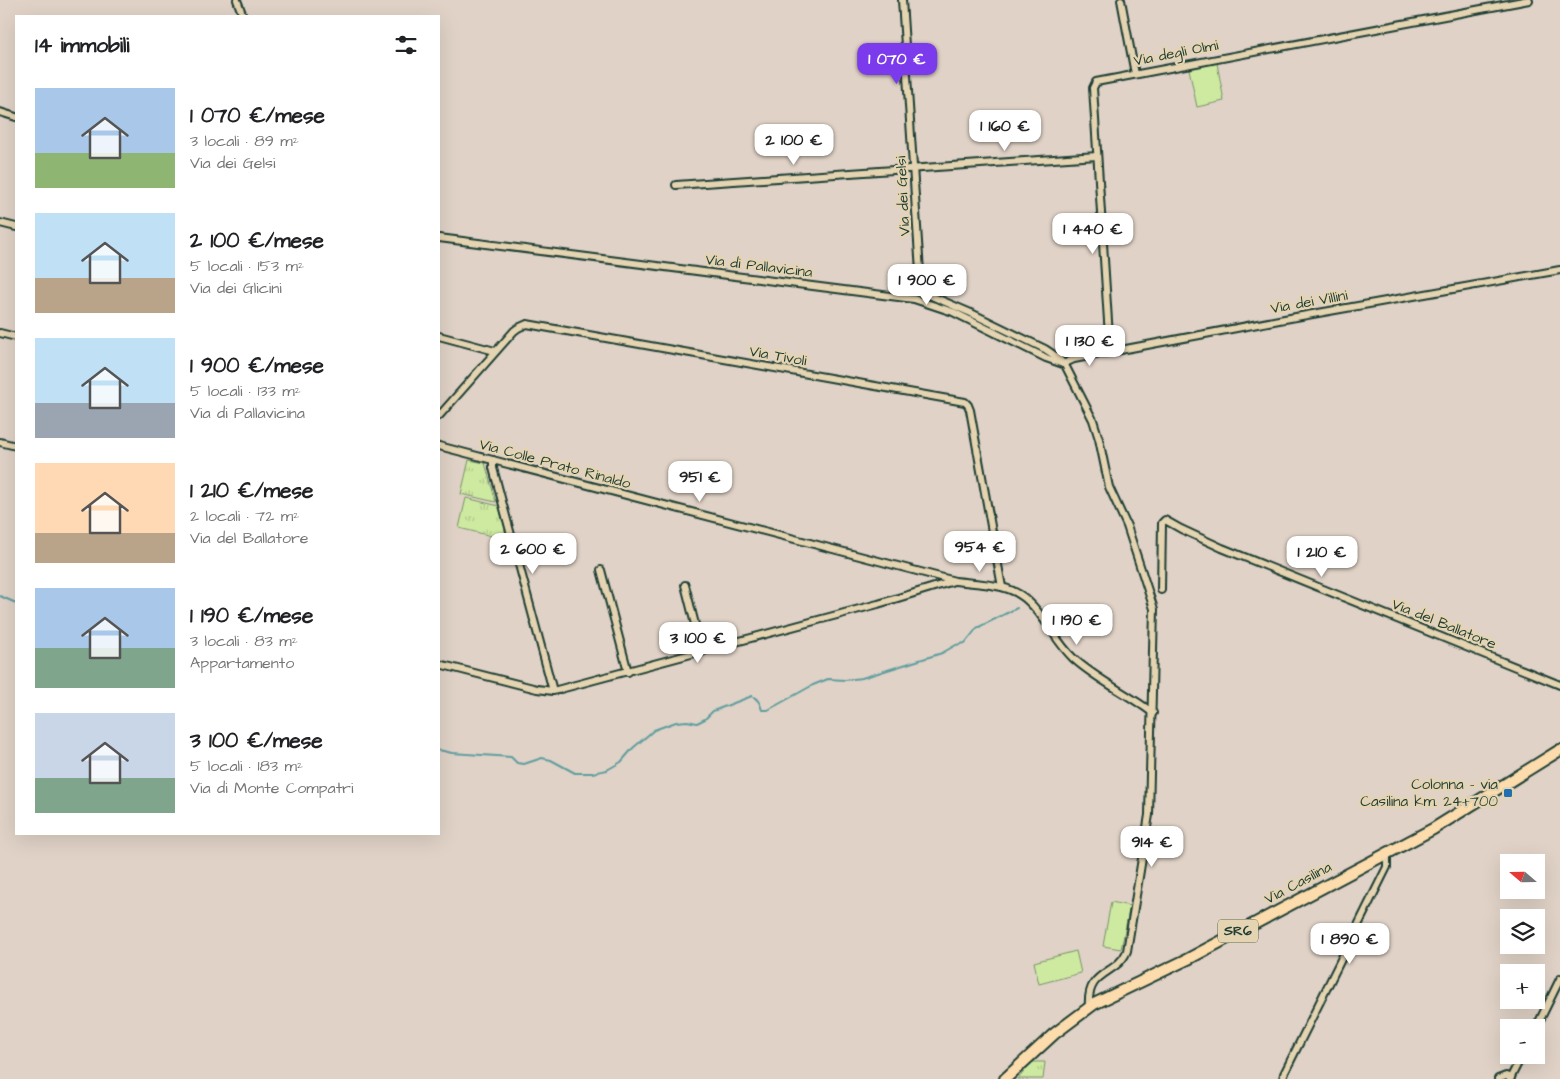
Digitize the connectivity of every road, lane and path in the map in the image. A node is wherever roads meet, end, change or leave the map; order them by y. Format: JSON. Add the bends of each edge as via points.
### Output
{"nodes":[{"id":1,"x":236,"y":0,"type":"edge"},
{"id":2,"x":902,"y":0,"type":"edge"},
{"id":3,"x":1121,"y":0,"type":"edge"},
{"id":4,"x":1528,"y":0,"type":"edge"},
{"id":5,"x":243,"y":15,"type":"edge"},
{"id":6,"x":1135,"y":74,"type":"junction"},
{"id":7,"x":0,"y":112,"type":"edge"},
{"id":8,"x":15,"y":117,"type":"edge"},
{"id":9,"x":1097,"y":156,"type":"junction"},
{"id":10,"x":914,"y":170,"type":"junction"},
{"id":11,"x":676,"y":185,"type":"dead end"},
{"id":12,"x":0,"y":223,"type":"edge"},
{"id":13,"x":15,"y":227,"type":"edge"},
{"id":14,"x":440,"y":238,"type":"edge"},
{"id":15,"x":1560,"y":270,"type":"edge"},
{"id":16,"x":0,"y":333,"type":"edge"},
{"id":17,"x":440,"y":336,"type":"edge"},
{"id":18,"x":15,"y":337,"type":"edge"},
{"id":19,"x":495,"y":351,"type":"junction"},
{"id":20,"x":1110,"y":352,"type":"junction"},
{"id":21,"x":1063,"y":364,"type":"junction"},
{"id":22,"x":440,"y":415,"type":"edge"},
{"id":23,"x":0,"y":442,"type":"edge"},
{"id":24,"x":15,"y":446,"type":"edge"},
{"id":25,"x":440,"y":446,"type":"edge"},
{"id":26,"x":493,"y":460,"type":"junction"},
{"id":27,"x":601,"y":570,"type":"dead end"},
{"id":28,"x":955,"y":581,"type":"junction"},
{"id":29,"x":685,"y":585,"type":"dead end"},
{"id":30,"x":1002,"y":587,"type":"junction"},
{"id":31,"x":1161,"y":590,"type":"dead end"},
{"id":32,"x":702,"y":652,"type":"junction"},
{"id":33,"x":440,"y":664,"type":"edge"},
{"id":34,"x":628,"y":672,"type":"junction"},
{"id":35,"x":1560,"y":685,"type":"edge"},
{"id":36,"x":553,"y":691,"type":"junction"},
{"id":37,"x":1153,"y":713,"type":"junction"},
{"id":38,"x":1560,"y":750,"type":"edge"},
{"id":39,"x":1387,"y":853,"type":"junction"},
{"id":40,"x":1560,"y":979,"type":"edge"},
{"id":41,"x":1089,"y":1007,"type":"junction"},
{"id":42,"x":1540,"y":1019,"type":"edge"},
{"id":43,"x":1517,"y":1064,"type":"edge"},
{"id":44,"x":1510,"y":1078,"type":"edge"},
{"id":45,"x":1005,"y":1079,"type":"edge"},
{"id":46,"x":1283,"y":1079,"type":"edge"},
{"id":47,"x":1498,"y":1079,"type":"edge"}],
"edges":[{"from":1,"to":5,"type":"street"},
{"from":2,"to":10,"type":"street","name":"Via dei Gelsi"},
{"from":3,"to":6,"type":"street"},
{"from":4,"to":6,"type":"street","name":"Via degli Olmi"},
{"from":6,"to":9,"type":"street","name":"Via degli Olmi","via":[[1097,81],[1093,86]]},
{"from":7,"to":8,"type":"street"},
{"from":9,"to":10,"type":"street"},
{"from":9,"to":20,"type":"street","name":"Via degli Olmi"},
{"from":10,"to":11,"type":"street"},
{"from":10,"to":21,"type":"street","name":"Via dei Gelsi","via":[[923,291],[1045,350]]},
{"from":12,"to":13,"type":"street"},
{"from":14,"to":21,"type":"street","name":"Via di Pallavicina","via":[[914,299],[953,312]]},
{"from":15,"to":20,"type":"street","name":"Via dei Villini"},
{"from":16,"to":18,"type":"street"},
{"from":17,"to":19,"type":"street"},
{"from":19,"to":22,"type":"street","name":"Via Tivoli"},
{"from":19,"to":30,"type":"street","name":"Via Tivoli","via":[[518,328],[532,324],[966,403],[970,410]]},
{"from":20,"to":21,"type":"street","name":"Via dei Villini"},
{"from":21,"to":37,"type":"street","via":[[1097,431],[1109,487],[1127,526],[1154,604]]},
{"from":23,"to":24,"type":"street"},
{"from":25,"to":26,"type":"street","name":"Via Colle Prato Rinaldo"},
{"from":26,"to":28,"type":"street","name":"Via Colle Prato Rinaldo"},
{"from":26,"to":36,"type":"street"},
{"from":27,"to":34,"type":"street"},
{"from":28,"to":30,"type":"street","name":"Via Colle Prato Rinaldo"},
{"from":28,"to":32,"type":"street"},
{"from":29,"to":32,"type":"street"},
{"from":30,"to":37,"type":"street","name":"Via Colle Prato Rinaldo","via":[[1029,601],[1073,658]]},
{"from":31,"to":35,"type":"street","name":"Via del Ballatore","via":[[1162,523],[1166,520],[1222,548]]},
{"from":32,"to":34,"type":"street"},
{"from":33,"to":36,"type":"street"},
{"from":34,"to":36,"type":"street"},
{"from":37,"to":41,"type":"street","via":[[1148,824],[1128,947],[1120,962],[1095,982]]},
{"from":38,"to":39,"type":"main road","name":"Via Casilina","number":"SR6","via":[[1433,830]]},
{"from":39,"to":41,"type":"main road","name":"Via Casilina","number":"SR6"},
{"from":39,"to":46,"type":"street","via":[[1387,867]]},
{"from":40,"to":42,"type":"street"},
{"from":41,"to":45,"type":"main road","name":"Via Casilina","number":"SR6"},
{"from":43,"to":44,"type":"street"},
{"from":44,"to":47,"type":"street"}]}
